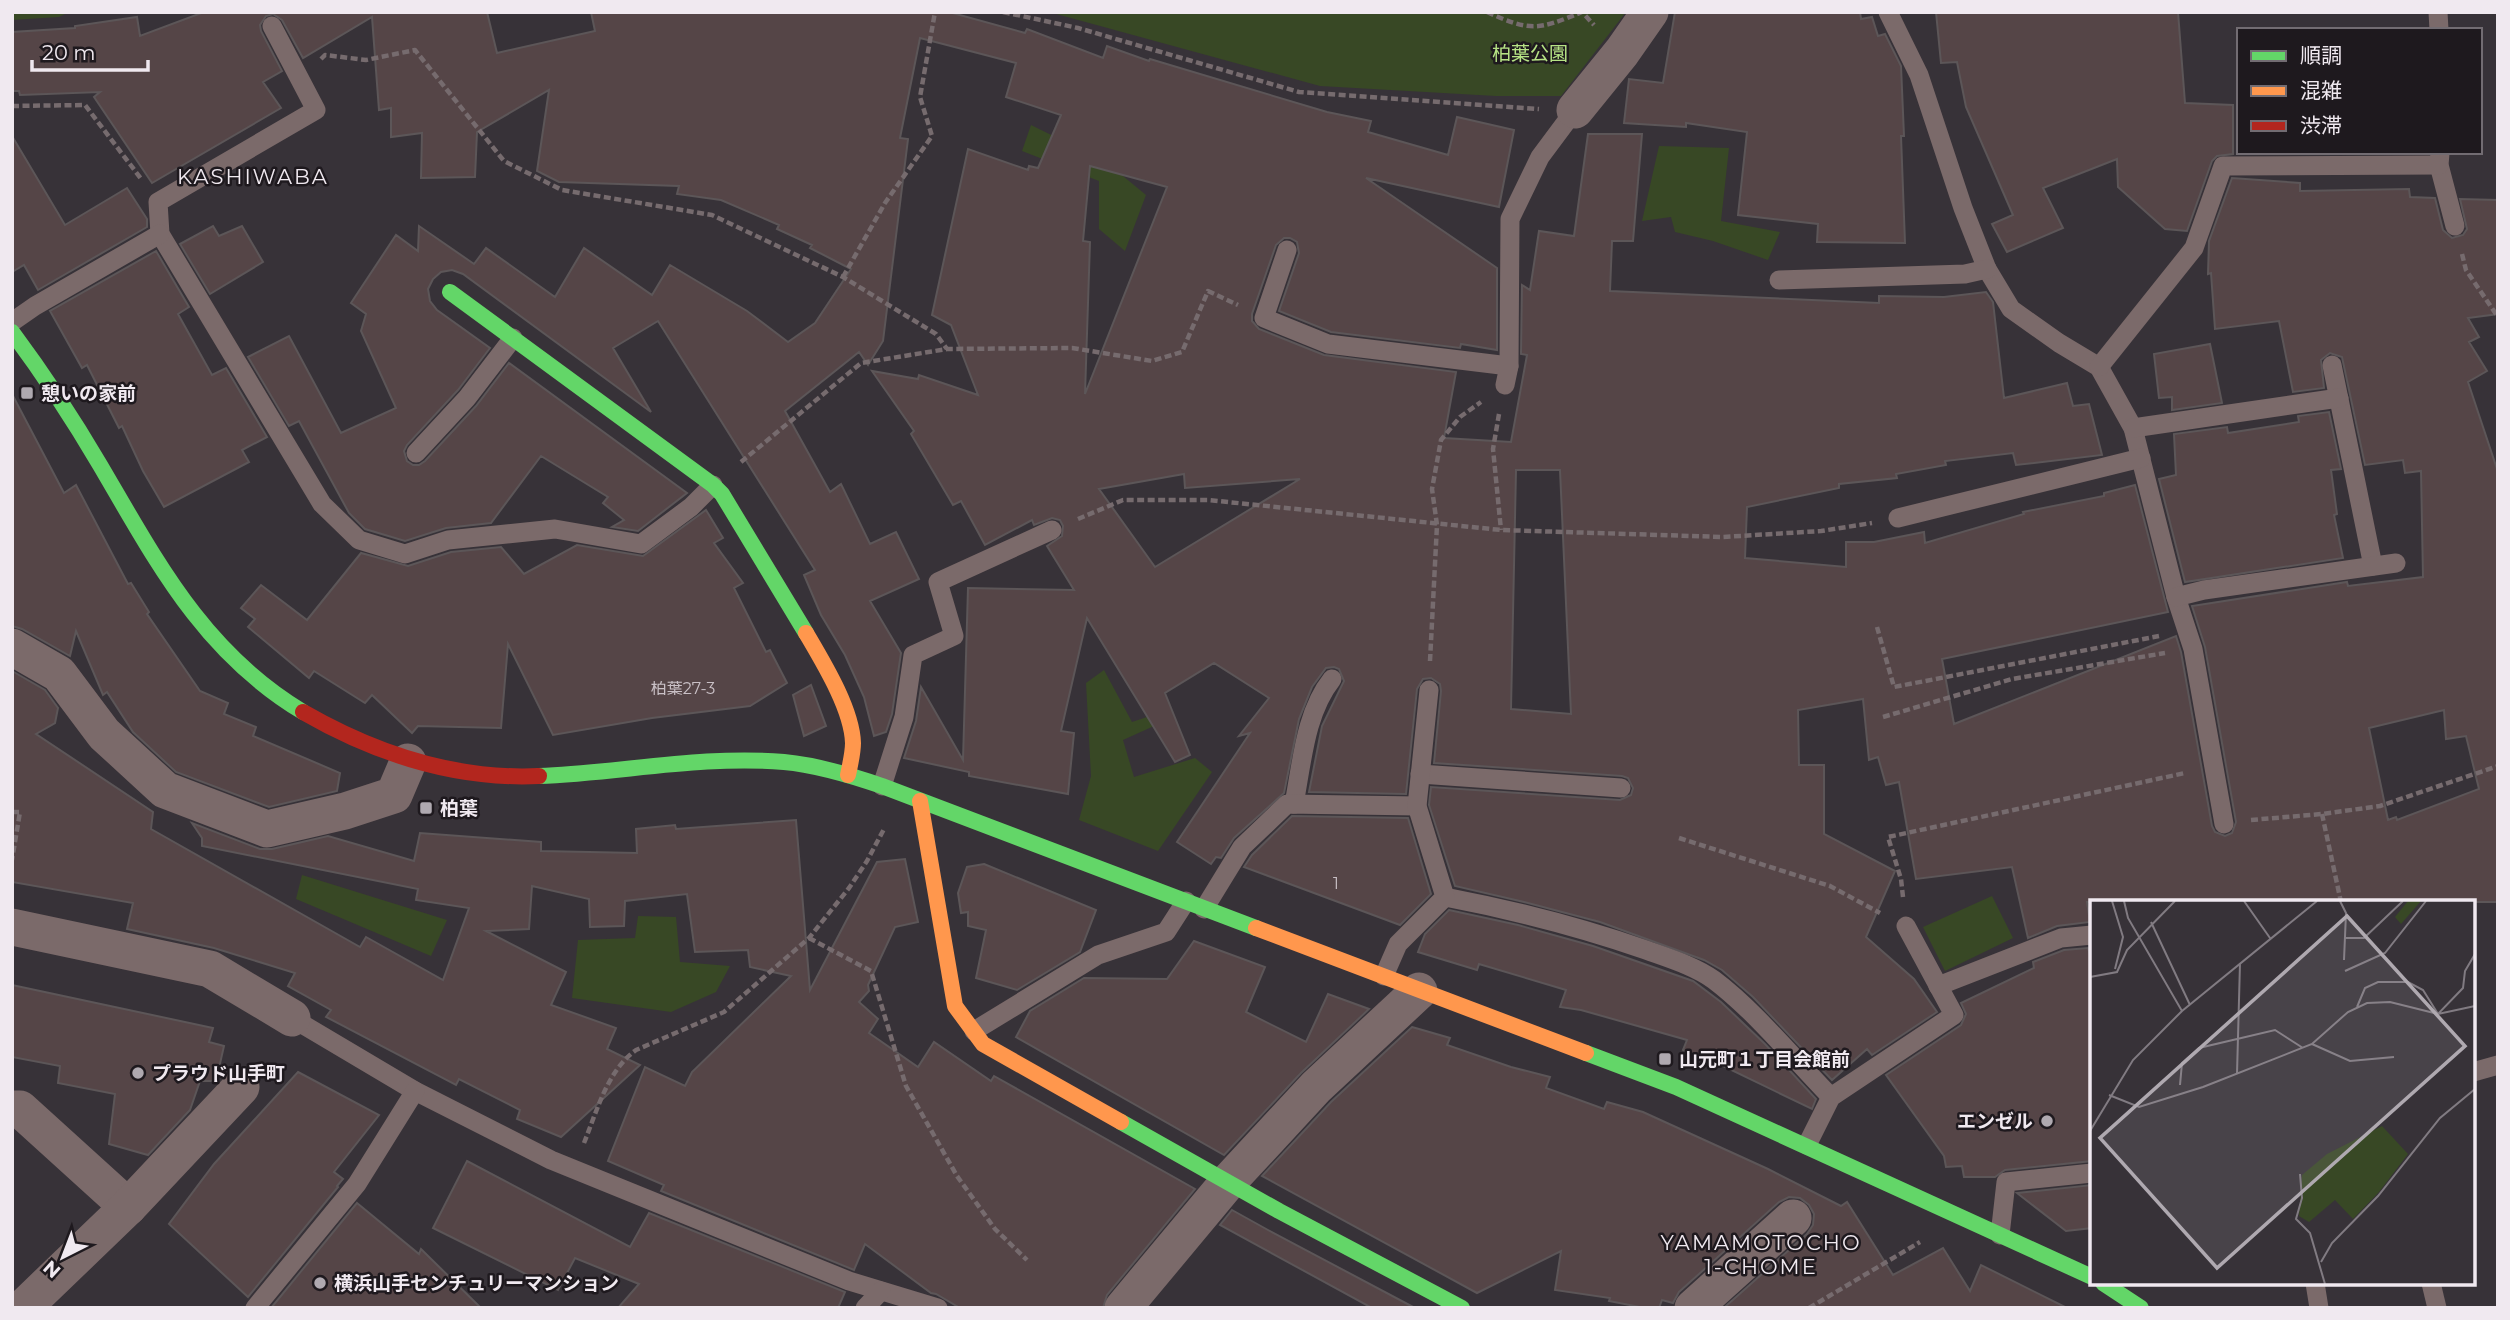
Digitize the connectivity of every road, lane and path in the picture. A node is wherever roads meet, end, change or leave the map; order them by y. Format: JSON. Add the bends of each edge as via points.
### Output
{"nodes":[{"id":1,"x":935,"y":12,"type":"edge"},
{"id":2,"x":1003,"y":12,"type":"edge"},
{"id":3,"x":1487,"y":12,"type":"edge"},
{"id":4,"x":1582,"y":12,"type":"edge"},
{"id":5,"x":1650,"y":12,"type":"edge"},
{"id":6,"x":1888,"y":12,"type":"edge"},
{"id":7,"x":272,"y":26,"type":"dead end"},
{"id":8,"x":300,"y":78,"type":"junction"},
{"id":9,"x":12,"y":106,"type":"edge"},
{"id":10,"x":1575,"y":110,"type":"junction"},
{"id":11,"x":2439,"y":159,"type":"edge"},
{"id":12,"x":159,"y":202,"type":"junction"},
{"id":13,"x":2455,"y":226,"type":"joint"},
{"id":14,"x":160,"y":234,"type":"junction"},
{"id":15,"x":1287,"y":250,"type":"dead end"},
{"id":16,"x":1987,"y":269,"type":"junction"},
{"id":17,"x":843,"y":277,"type":"junction"},
{"id":18,"x":1779,"y":280,"type":"dead end"},
{"id":19,"x":450,"y":292,"type":"dead end"},
{"id":20,"x":2498,"y":317,"type":"edge"},
{"id":21,"x":1264,"y":318,"type":"junction"},
{"id":22,"x":12,"y":322,"type":"edge"},
{"id":23,"x":12,"y":332,"type":"edge"},
{"id":24,"x":513,"y":338,"type":"junction"},
{"id":25,"x":947,"y":349,"type":"junction"},
{"id":26,"x":2332,"y":365,"type":"dead end"},
{"id":27,"x":2099,"y":367,"type":"junction"},
{"id":28,"x":1507,"y":376,"type":"junction"},
{"id":29,"x":2339,"y":398,"type":"junction"},
{"id":30,"x":2133,"y":428,"type":"junction"},
{"id":31,"x":416,"y":453,"type":"dead end"},
{"id":32,"x":2141,"y":458,"type":"junction"},
{"id":33,"x":713,"y":485,"type":"junction"},
{"id":34,"x":1898,"y":518,"type":"joint"},
{"id":35,"x":1437,"y":524,"type":"junction"},
{"id":36,"x":1052,"y":530,"type":"joint"},
{"id":37,"x":1501,"y":530,"type":"junction"},
{"id":38,"x":2396,"y":563,"type":"dead end"},
{"id":39,"x":2373,"y":566,"type":"junction"},
{"id":40,"x":2176,"y":597,"type":"junction"},
{"id":41,"x":1877,"y":626,"type":"dead end"},
{"id":42,"x":2190,"y":640,"type":"junction"},
{"id":43,"x":12,"y":647,"type":"edge"},
{"id":44,"x":1332,"y":679,"type":"dead end"},
{"id":45,"x":1429,"y":690,"type":"joint"},
{"id":46,"x":1883,"y":717,"type":"dead end"},
{"id":47,"x":408,"y":762,"type":"junction"},
{"id":48,"x":2213,"y":766,"type":"junction"},
{"id":49,"x":2498,"y":766,"type":"edge"},
{"id":50,"x":1420,"y":774,"type":"junction"},
{"id":51,"x":848,"y":775,"type":"junction"},
{"id":52,"x":882,"y":786,"type":"junction"},
{"id":53,"x":1621,"y":788,"type":"dead end"},
{"id":54,"x":902,"y":793,"type":"junction"},
{"id":55,"x":920,"y":801,"type":"junction"},
{"id":56,"x":1294,"y":804,"type":"junction"},
{"id":57,"x":1417,"y":806,"type":"junction"},
{"id":58,"x":12,"y":812,"type":"edge"},
{"id":59,"x":2322,"y":814,"type":"junction"},
{"id":60,"x":2224,"y":824,"type":"joint"},
{"id":61,"x":1679,"y":838,"type":"dead end"},
{"id":62,"x":12,"y":860,"type":"edge"},
{"id":63,"x":1445,"y":897,"type":"junction"},
{"id":64,"x":2341,"y":900,"type":"edge"},
{"id":65,"x":1195,"y":905,"type":"junction"},
{"id":66,"x":1906,"y":926,"type":"junction"},
{"id":67,"x":12,"y":927,"type":"edge"},
{"id":68,"x":2090,"y":935,"type":"edge"},
{"id":69,"x":809,"y":939,"type":"junction"},
{"id":70,"x":1384,"y":976,"type":"junction"},
{"id":71,"x":1938,"y":986,"type":"junction"},
{"id":72,"x":1419,"y":990,"type":"junction"},
{"id":73,"x":292,"y":1018,"type":"joint"},
{"id":74,"x":974,"y":1031,"type":"junction"},
{"id":75,"x":2498,"y":1065,"type":"edge"},
{"id":76,"x":2475,"y":1071,"type":"edge"},
{"id":77,"x":240,"y":1087,"type":"dead end"},
{"id":78,"x":415,"y":1091,"type":"junction"},
{"id":79,"x":1831,"y":1097,"type":"junction"},
{"id":80,"x":12,"y":1109,"type":"edge"},
{"id":81,"x":1807,"y":1146,"type":"junction"},
{"id":82,"x":581,"y":1149,"type":"dead end"},
{"id":83,"x":2090,"y":1173,"type":"edge"},
{"id":84,"x":1228,"y":1182,"type":"junction"},
{"id":85,"x":128,"y":1207,"type":"junction"},
{"id":86,"x":1954,"y":1214,"type":"junction"},
{"id":87,"x":1793,"y":1218,"type":"dead end"},
{"id":88,"x":2000,"y":1235,"type":"junction"},
{"id":89,"x":1027,"y":1260,"type":"dead end"},
{"id":90,"x":2090,"y":1276,"type":"edge"},
{"id":91,"x":2106,"y":1285,"type":"edge"},
{"id":92,"x":2315,"y":1285,"type":"edge"},
{"id":93,"x":2431,"y":1285,"type":"edge"},
{"id":94,"x":881,"y":1291,"type":"junction"},
{"id":95,"x":23,"y":1308,"type":"edge"},
{"id":96,"x":255,"y":1308,"type":"edge"},
{"id":97,"x":865,"y":1308,"type":"edge"},
{"id":98,"x":938,"y":1308,"type":"edge"},
{"id":99,"x":1122,"y":1308,"type":"edge"},
{"id":100,"x":1462,"y":1308,"type":"edge"},
{"id":101,"x":1693,"y":1308,"type":"edge"},
{"id":102,"x":1809,"y":1308,"type":"edge"},
{"id":103,"x":2141,"y":1308,"type":"edge"},
{"id":104,"x":2319,"y":1308,"type":"edge"},
{"id":105,"x":2437,"y":1308,"type":"edge"}],
"edges":[{"from":1,"to":17,"type":"path","via":[[920,97],[932,136],[884,203]]},
{"from":2,"to":10,"type":"path","via":[[1078,28],[1299,92]]},
{"from":3,"to":4,"type":"path","via":[[1515,25],[1546,27]]},
{"from":5,"to":10,"type":"street"},
{"from":6,"to":16,"type":"lane","via":[[1919,75]]},
{"from":7,"to":8,"type":"lane"},
{"from":8,"to":12,"type":"lane","via":[[316,110]]},
{"from":8,"to":17,"type":"path","via":[[325,55],[366,60],[415,50],[504,161],[562,190],[712,215]]},
{"from":9,"to":12,"type":"path","via":[[85,105]]},
{"from":10,"to":28,"type":"lane","via":[[1540,157],[1510,219]]},
{"from":11,"to":13,"type":"lane"},
{"from":11,"to":27,"type":"lane","via":[[2223,166],[2194,248]]},
{"from":12,"to":14,"type":"lane"},
{"from":13,"to":20,"type":"path","via":[[2466,270]]},
{"from":14,"to":22,"type":"lane"},
{"from":14,"to":33,"type":"lane","via":[[322,504],[359,540],[405,554],[448,540],[555,529],[641,544]]},
{"from":15,"to":21,"type":"lane"},
{"from":16,"to":18,"type":"lane","via":[[1965,274]]},
{"from":16,"to":27,"type":"lane","via":[[2011,309]]},
{"from":17,"to":25,"type":"path","via":[[936,334]]},
{"from":19,"to":24,"type":"street"},
{"from":21,"to":25,"type":"path","via":[[1208,291],[1182,352],[1152,361],[1072,348]]},
{"from":21,"to":28,"type":"lane","via":[[1328,344]]},
{"from":23,"to":47,"type":"street","via":[[68,412],[170,583],[215,642],[267,689],[299,710]]},
{"from":24,"to":31,"type":"lane","via":[[467,398]]},
{"from":24,"to":33,"type":"street"},
{"from":25,"to":33,"type":"path","via":[[861,363]]},
{"from":26,"to":29,"type":"lane"},
{"from":27,"to":30,"type":"lane"},
{"from":28,"to":35,"type":"path","via":[[1460,416],[1441,440],[1432,489]]},
{"from":28,"to":37,"type":"path","via":[[1493,449]]},
{"from":29,"to":30,"type":"lane"},
{"from":29,"to":39,"type":"lane"},
{"from":30,"to":32,"type":"lane"},
{"from":32,"to":34,"type":"lane"},
{"from":32,"to":40,"type":"lane"},
{"from":33,"to":51,"type":"street","via":[[826,666],[844,706],[853,742]]},
{"from":34,"to":37,"type":"path","via":[[1821,531],[1723,537]]},
{"from":35,"to":36,"type":"path","via":[[1208,500],[1123,500]]},
{"from":35,"to":37,"type":"path"},
{"from":35,"to":45,"type":"path"},
{"from":36,"to":52,"type":"lane","via":[[938,582],[954,636],[914,655],[904,717]]},
{"from":38,"to":39,"type":"lane"},
{"from":39,"to":40,"type":"lane"},
{"from":40,"to":42,"type":"lane"},
{"from":41,"to":42,"type":"path","via":[[1894,687]]},
{"from":42,"to":46,"type":"path","via":[[2011,678]]},
{"from":42,"to":48,"type":"lane"},
{"from":43,"to":47,"type":"street","via":[[59,674],[104,734],[165,790],[267,829],[394,795]]},
{"from":44,"to":56,"type":"lane","via":[[1320,694],[1311,722]]},
{"from":45,"to":50,"type":"lane"},
{"from":47,"to":51,"type":"street","via":[[488,776],[745,761],[784,762]]},
{"from":48,"to":60,"type":"lane"},
{"from":48,"to":66,"type":"path","via":[[1888,837],[1901,879]]},
{"from":49,"to":59,"type":"path","via":[[2380,806]]},
{"from":50,"to":53,"type":"lane"},
{"from":50,"to":57,"type":"lane"},
{"from":51,"to":52,"type":"street"},
{"from":52,"to":54,"type":"street"},
{"from":54,"to":55,"type":"street"},
{"from":54,"to":69,"type":"path","via":[[867,861]]},
{"from":55,"to":65,"type":"street"},
{"from":55,"to":74,"type":"street","via":[[955,1006]]},
{"from":56,"to":57,"type":"lane"},
{"from":56,"to":65,"type":"lane","via":[[1287,804],[1242,847]]},
{"from":57,"to":63,"type":"lane"},
{"from":58,"to":62,"type":"path","via":[[20,811]]},
{"from":59,"to":60,"type":"path"},
{"from":59,"to":64,"type":"path"},
{"from":61,"to":66,"type":"path","via":[[1830,886]]},
{"from":63,"to":70,"type":"lane","via":[[1398,944]]},
{"from":63,"to":79,"type":"lane","via":[[1605,936],[1711,978]]},
{"from":65,"to":70,"type":"street"},
{"from":65,"to":74,"type":"lane","via":[[1166,932],[1098,955]]},
{"from":66,"to":71,"type":"lane"},
{"from":67,"to":73,"type":"street","via":[[210,969]]},
{"from":68,"to":71,"type":"lane","via":[[2061,939]]},
{"from":69,"to":82,"type":"path","via":[[724,1012],[625,1058]]},
{"from":69,"to":89,"type":"path","via":[[871,971],[906,1086],[957,1176],[995,1229]]},
{"from":70,"to":72,"type":"street"},
{"from":71,"to":79,"type":"lane","via":[[1954,1015]]},
{"from":72,"to":81,"type":"street","via":[[1676,1087]]},
{"from":72,"to":84,"type":"street","via":[[1316,1087]]},
{"from":73,"to":78,"type":"lane"},
{"from":74,"to":84,"type":"street","via":[[983,1044]]},
{"from":75,"to":76,"type":"lane"},
{"from":77,"to":85,"type":"street"},
{"from":78,"to":94,"type":"lane","via":[[551,1160]]},
{"from":78,"to":96,"type":"lane","via":[[357,1184]]},
{"from":79,"to":81,"type":"lane"},
{"from":80,"to":85,"type":"street","via":[[20,1109]]},
{"from":81,"to":86,"type":"street"},
{"from":83,"to":88,"type":"lane","via":[[2006,1182]]},
{"from":84,"to":99,"type":"street"},
{"from":84,"to":100,"type":"street"},
{"from":85,"to":95,"type":"street"},
{"from":86,"to":88,"type":"street"},
{"from":86,"to":102,"type":"path","via":[[1930,1236]]},
{"from":87,"to":101,"type":"street"},
{"from":88,"to":90,"type":"street"},
{"from":91,"to":103,"type":"street"},
{"from":92,"to":104,"type":"lane"},
{"from":93,"to":105,"type":"lane"},
{"from":94,"to":97,"type":"lane"},
{"from":94,"to":98,"type":"lane"}]}
